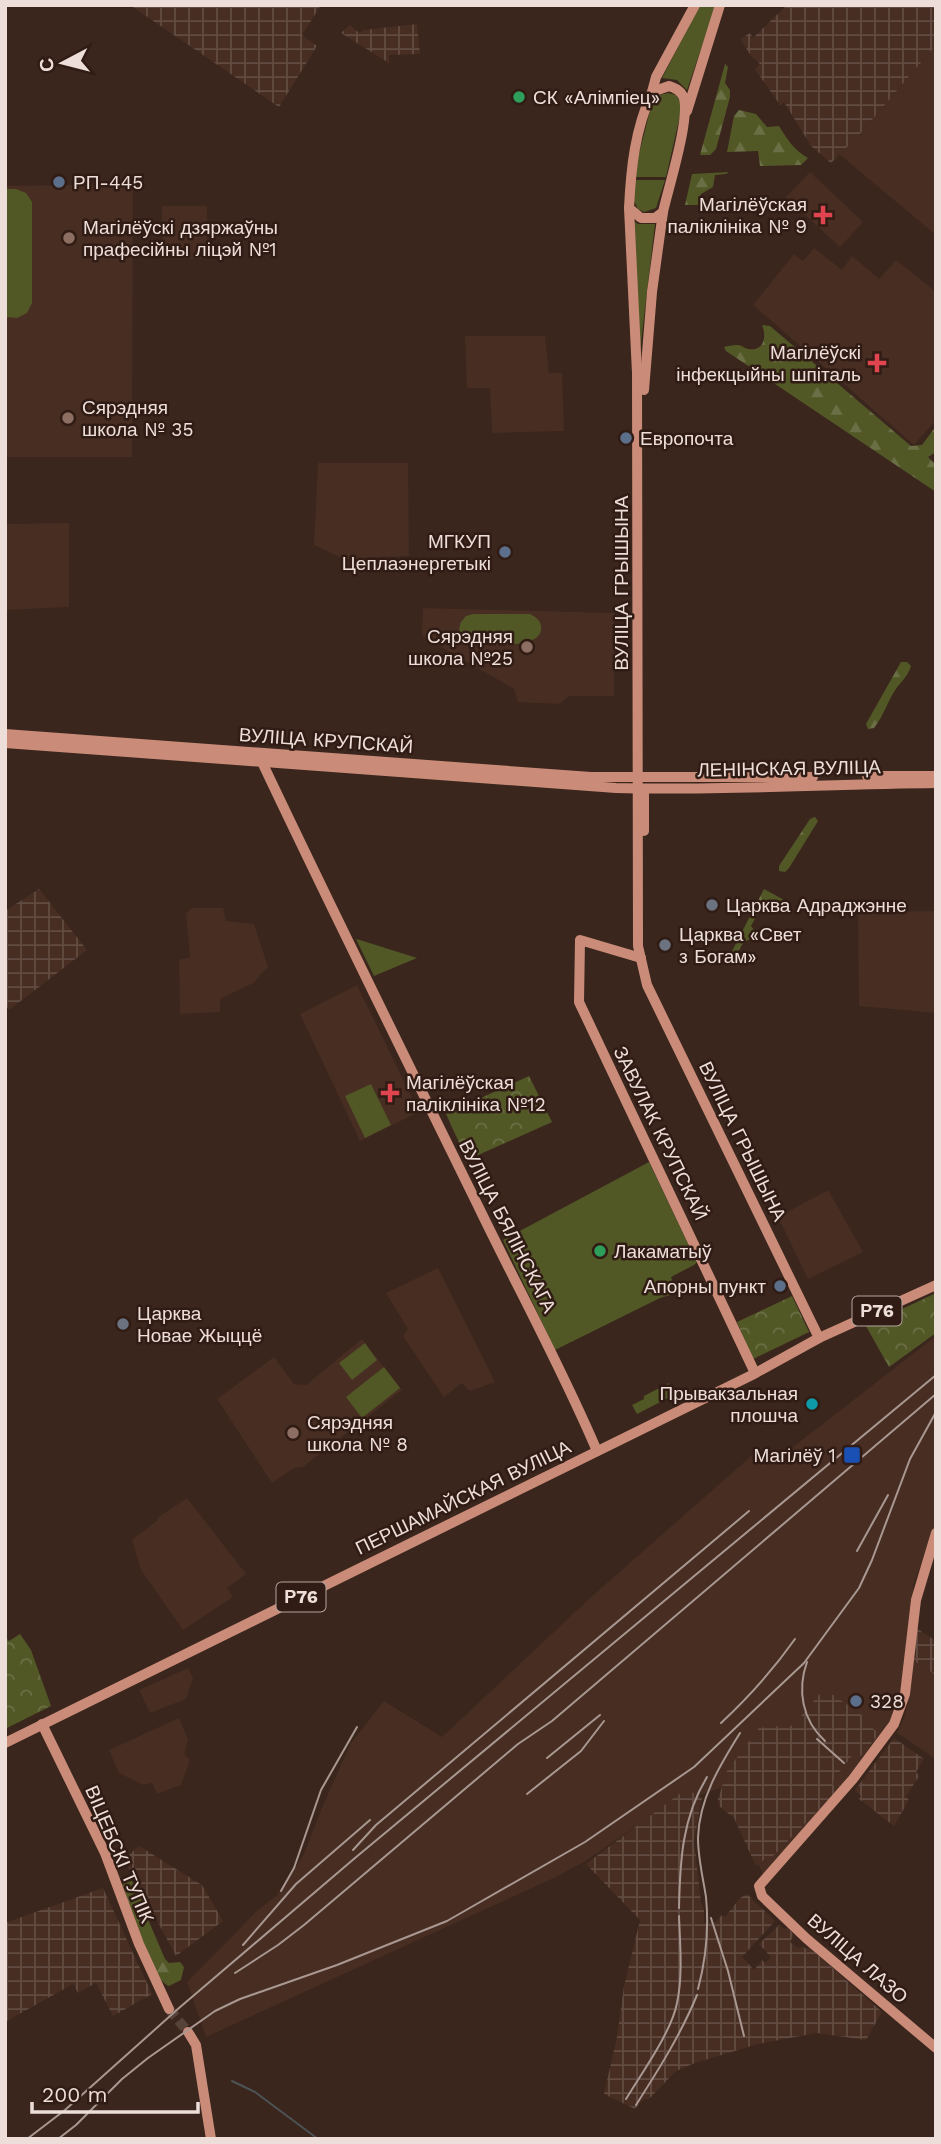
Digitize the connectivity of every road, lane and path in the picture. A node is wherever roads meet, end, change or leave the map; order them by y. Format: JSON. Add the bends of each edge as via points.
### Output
{"nodes":[{"id":1,"x":695,"y":5,"type":"edge"},
{"id":2,"x":720,"y":5,"type":"edge"},
{"id":3,"x":652,"y":92,"type":"junction"},
{"id":4,"x":685,"y":117,"type":"junction"},
{"id":5,"x":628,"y":208,"type":"junction"},
{"id":6,"x":663,"y":212,"type":"junction"},
{"id":7,"x":5,"y":734,"type":"edge"},
{"id":8,"x":5,"y":743,"type":"edge"},
{"id":9,"x":262,"y":757,"type":"junction"},
{"id":10,"x":936,"y":776,"type":"edge"},
{"id":11,"x":641,"y":783,"type":"junction"},
{"id":12,"x":936,"y":783,"type":"edge"},
{"id":13,"x":641,"y":958,"type":"junction"},
{"id":14,"x":936,"y":1285,"type":"edge"},
{"id":15,"x":819,"y":1338,"type":"junction"},
{"id":16,"x":755,"y":1373,"type":"junction"},
{"id":17,"x":597,"y":1451,"type":"junction"},
{"id":18,"x":936,"y":1533,"type":"edge"},
{"id":19,"x":42,"y":1724,"type":"junction"},
{"id":20,"x":5,"y":1742,"type":"edge"},
{"id":21,"x":166,"y":2004,"type":"tunnel mouth"},
{"id":22,"x":188,"y":2032,"type":"tunnel mouth"},
{"id":23,"x":936,"y":2048,"type":"edge"},
{"id":24,"x":211,"y":2139,"type":"edge"}],
"edges":[{"from":1,"to":3,"type":"main road"},
{"from":2,"to":4,"type":"main road"},
{"from":3,"to":4,"type":"main road","via":[[669,86],[678,89]]},
{"from":3,"to":5,"type":"main road","name":"ВУЛІЦА ГРЫШЫНА","via":[[633,151]]},
{"from":4,"to":6,"type":"main road","name":"ВУЛІЦА ГРЫШЫНА"},
{"from":5,"to":6,"type":"main road","via":[[641,218],[656,218]]},
{"from":5,"to":11,"type":"main road","name":"ВУЛІЦА ГРЫШЫНА","via":[[637,373]]},
{"from":6,"to":11,"type":"main road","name":"ВУЛІЦА ГРЫШЫНА","via":[[643,395]]},
{"from":7,"to":9,"type":"main road","name":"ВУЛІЦА КРУПСКАЙ"},
{"from":8,"to":9,"type":"main road","name":"ВУЛІЦА КРУПСКАЙ"},
{"from":9,"to":11,"type":"main road","name":"ВУЛІЦА КРУПСКАЙ"},
{"from":9,"to":17,"type":"main road","name":"ВУЛІЦА БЯЛІНСКАГА"},
{"from":10,"to":11,"type":"main road","name":"ЛЕНІНСКАЯ ВУЛІЦА"},
{"from":11,"to":12,"type":"main road","name":"ЛЕНІНСКАЯ ВУЛІЦА"},
{"from":11,"to":13,"type":"main road","name":"ВУЛІЦА ГРЫШЫНА"},
{"from":13,"to":15,"type":"main road","name":"ВУЛІЦА ГРЫШЫНА","via":[[647,985]]},
{"from":13,"to":16,"type":"main road","name":"ЗАВУЛАК КРУПСКАЙ","via":[[580,940],[579,1002]]},
{"from":14,"to":15,"type":"main road","name":"ПЕРШАМАЙСКАЯ ВУЛІЦА","number":"Р76"},
{"from":15,"to":16,"type":"main road","name":"ПЕРШАМАЙСКАЯ ВУЛІЦА","number":"Р76"},
{"from":16,"to":17,"type":"main road","name":"ПЕРШАМАЙСКАЯ ВУЛІЦА","number":"Р76"},
{"from":17,"to":19,"type":"main road","name":"ПЕРШАМАЙСКАЯ ВУЛІЦА","number":"Р76"},
{"from":18,"to":23,"type":"main road","name":"ВУЛІЦА ЛАЗО","via":[[916,1600],[905,1694],[894,1724],[853,1779],[761,1881],[759,1891],[807,1939]]},
{"from":19,"to":20,"type":"main road","name":"ПЕРШАМАЙСКАЯ ВУЛІЦА","number":"Р76"},
{"from":19,"to":21,"type":"main road","name":"ВІЦЕБСКІ ТУПІК","via":[[105,1853]]},
{"from":22,"to":24,"type":"main road","via":[[195,2045]]}]}
